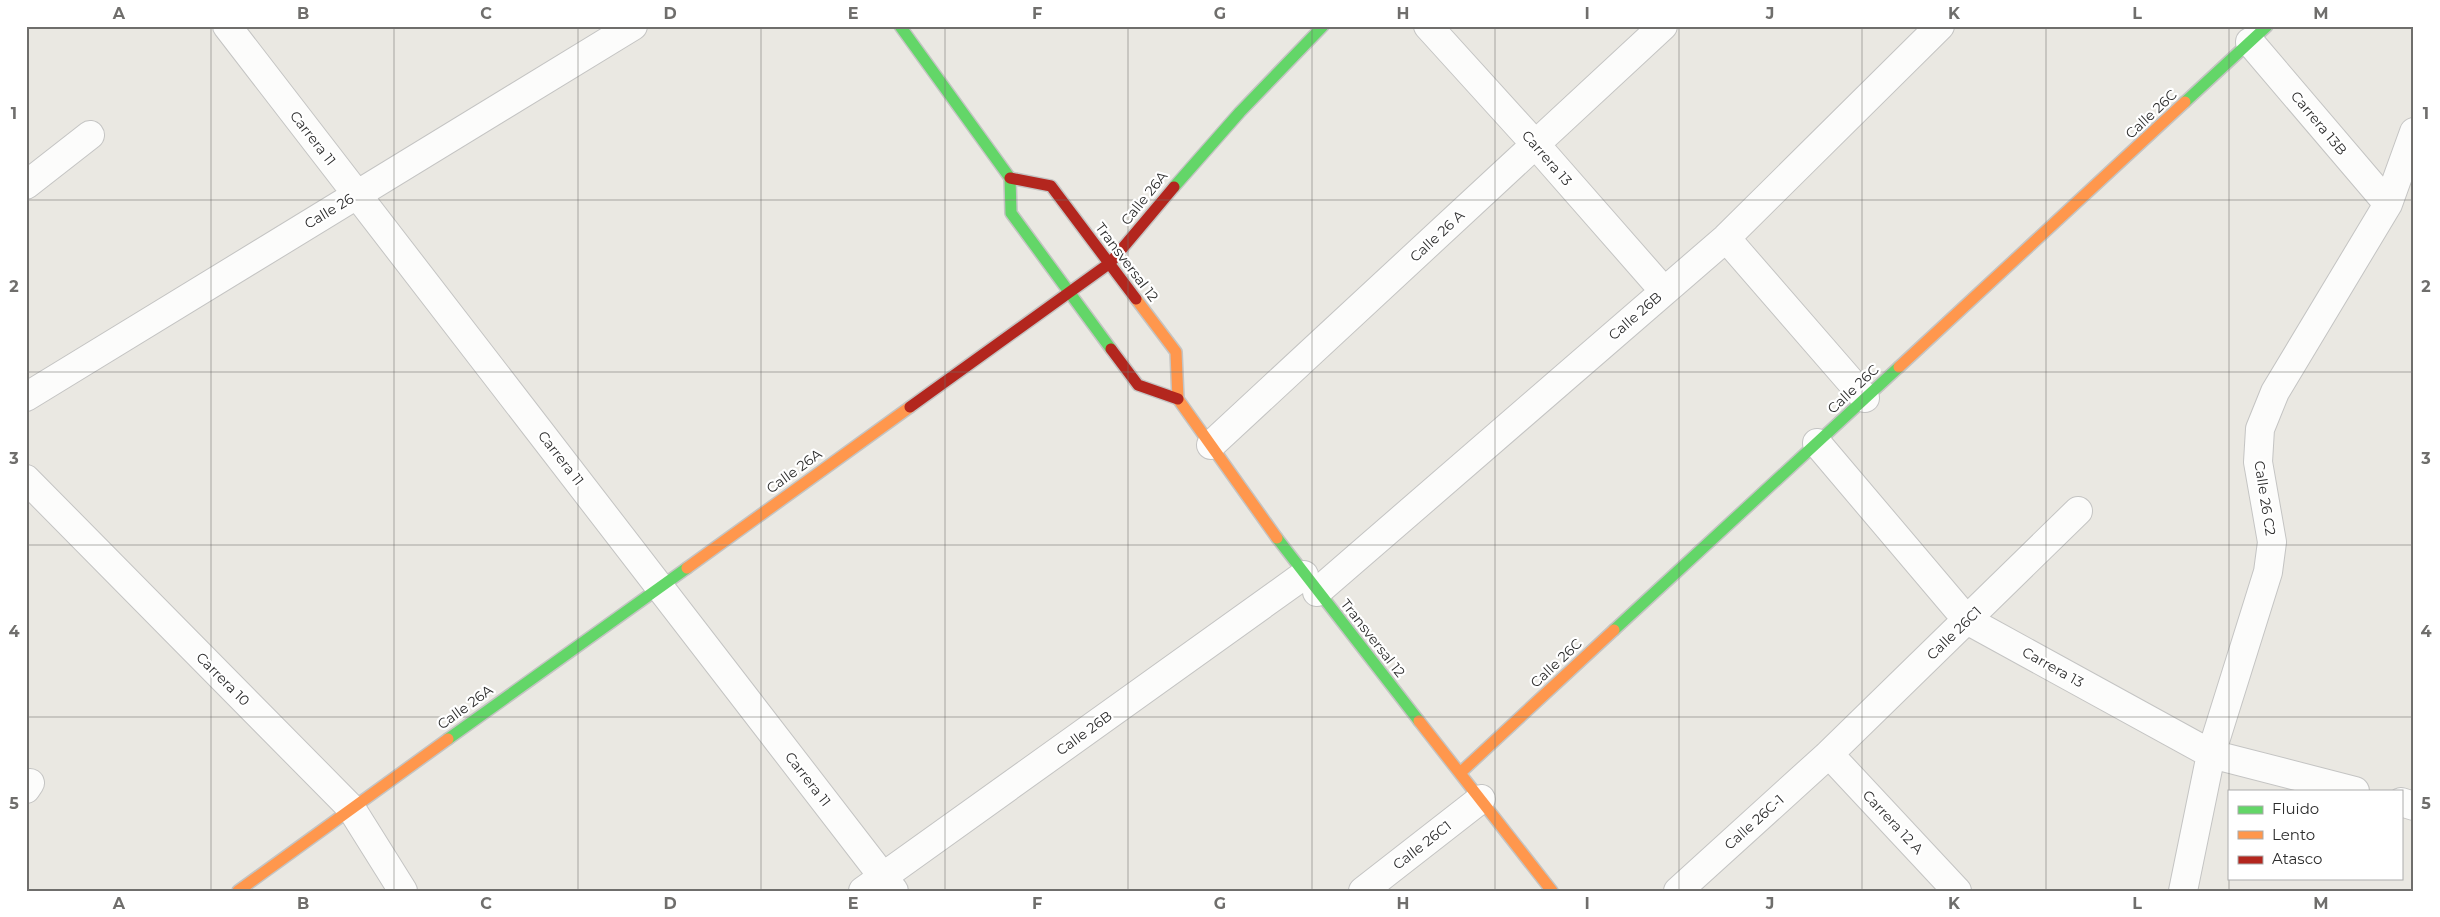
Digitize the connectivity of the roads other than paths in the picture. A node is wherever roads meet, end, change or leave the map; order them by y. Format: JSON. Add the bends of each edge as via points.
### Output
{"nodes":[{"id":1,"x":227,"y":26,"type":"edge"},
{"id":2,"x":633,"y":26,"type":"edge"},
{"id":3,"x":1323,"y":26,"type":"edge"},
{"id":4,"x":1428,"y":26,"type":"edge"},
{"id":5,"x":1663,"y":26,"type":"edge"},
{"id":6,"x":1940,"y":26,"type":"edge"},
{"id":7,"x":909,"y":30,"type":"edge"},
{"id":8,"x":2259,"y":34,"type":"edge"},
{"id":9,"x":2414,"y":132,"type":"edge"},
{"id":10,"x":90,"y":135,"type":"dead end"},
{"id":11,"x":1536,"y":144,"type":"junction"},
{"id":12,"x":1010,"y":178,"type":"junction"},
{"id":13,"x":26,"y":185,"type":"edge"},
{"id":14,"x":357,"y":194,"type":"junction"},
{"id":15,"x":2388,"y":204,"type":"junction"},
{"id":16,"x":1726,"y":238,"type":"junction"},
{"id":17,"x":1110,"y":263,"type":"junction"},
{"id":18,"x":1664,"y":291,"type":"junction"},
{"id":19,"x":1069,"y":293,"type":"junction"},
{"id":20,"x":26,"y":397,"type":"edge"},
{"id":21,"x":1866,"y":398,"type":"junction"},
{"id":22,"x":1178,"y":399,"type":"junction"},
{"id":23,"x":1817,"y":443,"type":"junction"},
{"id":24,"x":1211,"y":445,"type":"junction"},
{"id":25,"x":26,"y":479,"type":"edge"},
{"id":26,"x":2078,"y":511,"type":"dead end"},
{"id":27,"x":1311,"y":584,"type":"junction"},
{"id":28,"x":660,"y":586,"type":"junction"},
{"id":29,"x":1967,"y":620,"type":"junction"},
{"id":30,"x":1829,"y":754,"type":"junction"},
{"id":31,"x":2211,"y":754,"type":"junction"},
{"id":32,"x":1460,"y":773,"type":"junction"},
{"id":33,"x":2351,"y":790,"type":"edge"},
{"id":34,"x":1480,"y":800,"type":"junction"},
{"id":35,"x":2402,"y":802,"type":"edge"},
{"id":36,"x":2414,"y":806,"type":"edge"},
{"id":37,"x":351,"y":808,"type":"junction"},
{"id":38,"x":880,"y":886,"type":"edge"},
{"id":39,"x":238,"y":891,"type":"edge"},
{"id":40,"x":403,"y":891,"type":"edge"},
{"id":41,"x":1363,"y":891,"type":"edge"},
{"id":42,"x":1552,"y":891,"type":"edge"},
{"id":43,"x":1678,"y":891,"type":"edge"},
{"id":44,"x":1956,"y":891,"type":"edge"},
{"id":45,"x":2183,"y":891,"type":"edge"}],
"edges":[{"from":1,"to":14,"type":"street","name":"Carrera 11"},
{"from":2,"to":14,"type":"street","name":"Calle 26"},
{"from":3,"to":17,"type":"street","name":"Calle 26A","via":[[1191,164]]},
{"from":4,"to":11,"type":"street","name":"Carrera 13"},
{"from":5,"to":11,"type":"street","name":"Calle 26 A"},
{"from":6,"to":16,"type":"street","name":"Calle 26B"},
{"from":7,"to":12,"type":"street"},
{"from":8,"to":15,"type":"street","name":"Carrera 13B"},
{"from":8,"to":21,"type":"street","name":"Calle 26C"},
{"from":9,"to":15,"type":"street","name":"Calle 26 C2"},
{"from":10,"to":13,"type":"street"},
{"from":11,"to":18,"type":"street","name":"Carrera 13"},
{"from":11,"to":24,"type":"street","name":"Calle 26 A"},
{"from":12,"to":17,"type":"street","name":"Transversal 12","via":[[1051,186]]},
{"from":12,"to":19,"type":"street","via":[[1011,213]]},
{"from":14,"to":20,"type":"street","name":"Calle 26"},
{"from":14,"to":28,"type":"street","name":"Carrera 11"},
{"from":15,"to":31,"type":"street","name":"Calle 26 C2","via":[[2275,392],[2260,429],[2258,462],[2272,542],[2268,572]]},
{"from":16,"to":18,"type":"street","name":"Calle 26B"},
{"from":16,"to":21,"type":"street"},
{"from":17,"to":19,"type":"street","name":"Calle 26A"},
{"from":17,"to":22,"type":"street","name":"Transversal 12","via":[[1176,352]]},
{"from":18,"to":27,"type":"street","name":"Calle 26B"},
{"from":19,"to":22,"type":"street","via":[[1138,385]]},
{"from":19,"to":28,"type":"street","name":"Calle 26A"},
{"from":21,"to":23,"type":"street","name":"Calle 26C"},
{"from":22,"to":24,"type":"street","name":"Transversal 12"},
{"from":23,"to":29,"type":"street","name":"Carrera 13"},
{"from":23,"to":32,"type":"street","name":"Calle 26C"},
{"from":24,"to":27,"type":"street","name":"Transversal 12"},
{"from":25,"to":37,"type":"street","name":"Carrera 10"},
{"from":26,"to":29,"type":"street","name":"Calle 26C1"},
{"from":27,"to":32,"type":"street","name":"Transversal 12"},
{"from":27,"to":38,"type":"street","name":"Calle 26B"},
{"from":28,"to":37,"type":"street","name":"Calle 26A"},
{"from":28,"to":38,"type":"street","name":"Carrera 11"},
{"from":29,"to":30,"type":"street","name":"Calle 26C1"},
{"from":29,"to":31,"type":"street","name":"Carrera 13"},
{"from":30,"to":43,"type":"street","name":"Calle 26C-1"},
{"from":30,"to":44,"type":"street","name":"Carrera 12 A"},
{"from":31,"to":33,"type":"street","name":"Carrera 13"},
{"from":31,"to":45,"type":"street","name":"Calle 26 C2"},
{"from":32,"to":34,"type":"street","name":"Transversal 12"},
{"from":34,"to":41,"type":"street","name":"Calle 26C1"},
{"from":34,"to":42,"type":"street","name":"Transversal 12"},
{"from":35,"to":36,"type":"street"},
{"from":37,"to":39,"type":"street","name":"Calle 26A"},
{"from":37,"to":40,"type":"street","name":"Carrera 10"}]}
